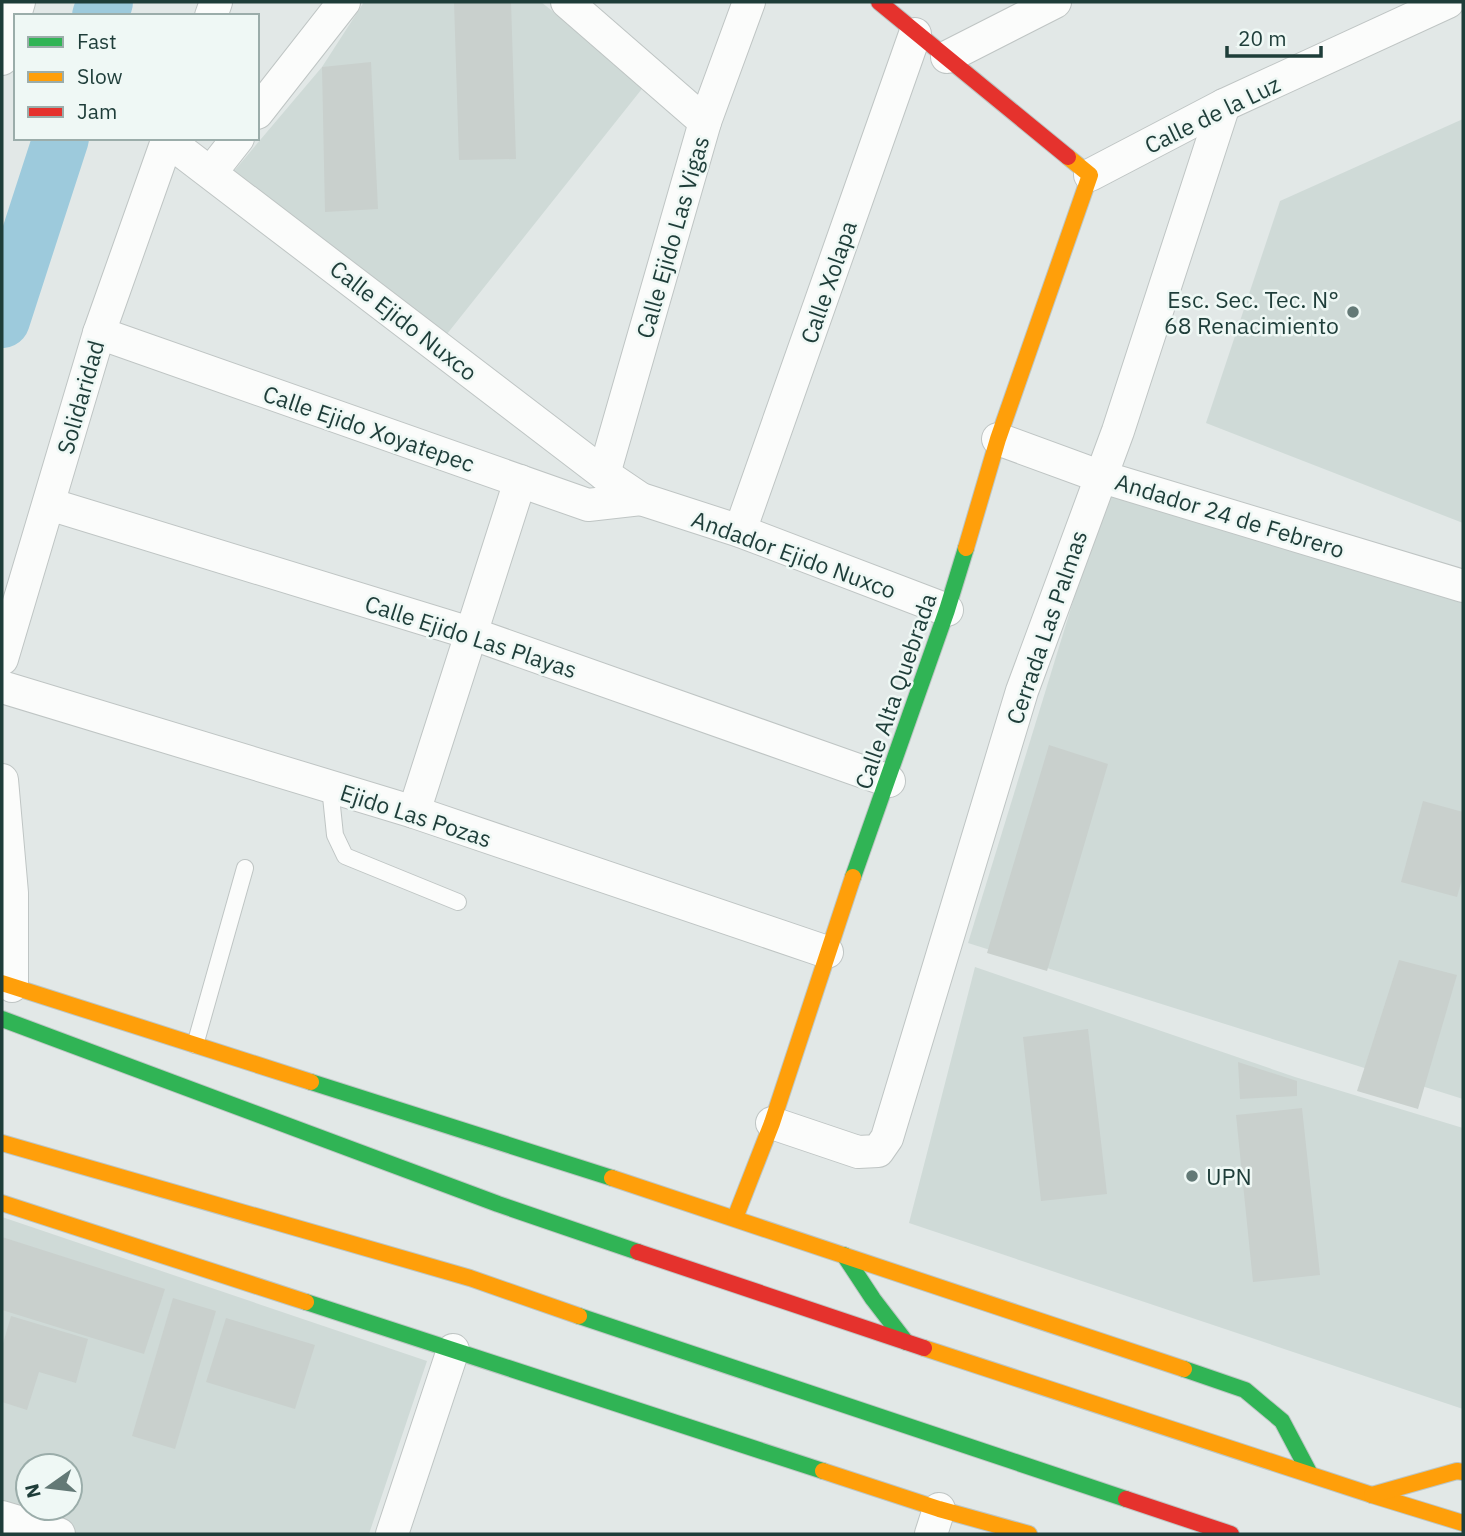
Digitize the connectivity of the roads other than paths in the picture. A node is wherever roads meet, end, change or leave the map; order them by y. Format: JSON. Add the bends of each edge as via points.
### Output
{"nodes":[{"id":1,"x":344,"y":2,"type":"edge"},
{"id":2,"x":567,"y":2,"type":"edge"},
{"id":3,"x":749,"y":2,"type":"edge"},
{"id":4,"x":879,"y":2,"type":"edge"},
{"id":5,"x":1055,"y":2,"type":"edge"},
{"id":6,"x":1448,"y":2,"type":"edge"},
{"id":7,"x":12,"y":6,"type":"edge"},
{"id":8,"x":915,"y":34,"type":"junction"},
{"id":9,"x":947,"y":58,"type":"junction"},
{"id":10,"x":2,"y":59,"type":"edge"},
{"id":11,"x":1224,"y":105,"type":"junction"},
{"id":12,"x":259,"y":110,"type":"edge"},
{"id":13,"x":705,"y":122,"type":"junction"},
{"id":14,"x":167,"y":140,"type":"edge"},
{"id":15,"x":168,"y":140,"type":"edge"},
{"id":16,"x":236,"y":140,"type":"edge"},
{"id":17,"x":212,"y":172,"type":"junction"},
{"id":18,"x":1090,"y":175,"type":"junction"},
{"id":19,"x":99,"y":333,"type":"junction"},
{"id":20,"x":998,"y":439,"type":"junction"},
{"id":21,"x":604,"y":474,"type":"junction"},
{"id":22,"x":1099,"y":476,"type":"junction"},
{"id":23,"x":520,"y":481,"type":"junction"},
{"id":24,"x":641,"y":499,"type":"junction"},
{"id":25,"x":49,"y":504,"type":"junction"},
{"id":26,"x":740,"y":531,"type":"junction"},
{"id":27,"x":1463,"y":586,"type":"edge"},
{"id":28,"x":947,"y":610,"type":"junction"},
{"id":29,"x":470,"y":633,"type":"junction"},
{"id":30,"x":2,"y":659,"type":"edge"},
{"id":31,"x":2,"y":687,"type":"edge"},
{"id":32,"x":2,"y":780,"type":"edge"},
{"id":33,"x":888,"y":781,"type":"junction"},
{"id":34,"x":330,"y":787,"type":"junction"},
{"id":35,"x":414,"y":812,"type":"junction"},
{"id":36,"x":245,"y":868,"type":"dead end"},
{"id":37,"x":458,"y":902,"type":"dead end"},
{"id":38,"x":827,"y":952,"type":"junction"},
{"id":39,"x":7,"y":984,"type":"edge"},
{"id":40,"x":2,"y":1019,"type":"edge"},
{"id":41,"x":195,"y":1045,"type":"junction"},
{"id":42,"x":772,"y":1123,"type":"junction"},
{"id":43,"x":2,"y":1143,"type":"edge"},
{"id":44,"x":2,"y":1203,"type":"edge"},
{"id":45,"x":735,"y":1218,"type":"junction"},
{"id":46,"x":844,"y":1255,"type":"junction"},
{"id":47,"x":906,"y":1342,"type":"junction"},
{"id":48,"x":453,"y":1350,"type":"junction"},
{"id":49,"x":1463,"y":1472,"type":"edge"},
{"id":50,"x":1310,"y":1474,"type":"junction"},
{"id":51,"x":1372,"y":1495,"type":"junction"},
{"id":52,"x":2,"y":1517,"type":"edge"},
{"id":53,"x":935,"y":1521,"type":"edge"},
{"id":54,"x":1463,"y":1523,"type":"edge"},
{"id":55,"x":59,"y":1534,"type":"edge"},
{"id":56,"x":392,"y":1534,"type":"edge"},
{"id":57,"x":1030,"y":1534,"type":"edge"},
{"id":58,"x":1231,"y":1534,"type":"edge"}],
"edges":[{"from":1,"to":12,"type":"street"},
{"from":2,"to":13,"type":"street"},
{"from":3,"to":13,"type":"street","name":"Calle Ejido Las Vigas"},
{"from":4,"to":8,"type":"main road"},
{"from":5,"to":9,"type":"street"},
{"from":6,"to":11,"type":"street","name":"Calle de la Luz"},
{"from":7,"to":10,"type":"street"},
{"from":8,"to":9,"type":"main road"},
{"from":8,"to":26,"type":"street","name":"Calle Xolapa"},
{"from":9,"to":18,"type":"main road"},
{"from":11,"to":18,"type":"street","name":"Calle de la Luz"},
{"from":11,"to":22,"type":"street","name":"Cerrada Las Palmas"},
{"from":13,"to":21,"type":"street","name":"Calle Ejido Las Vigas"},
{"from":14,"to":19,"type":"street","name":"Solidaridad"},
{"from":15,"to":17,"type":"street","name":"Calle Ejido Nuxco"},
{"from":16,"to":17,"type":"street"},
{"from":17,"to":21,"type":"street","name":"Calle Ejido Nuxco"},
{"from":18,"to":20,"type":"main road","name":"Calle Alta Quebrada"},
{"from":19,"to":23,"type":"street","name":"Calle Ejido Xoyatepec"},
{"from":19,"to":25,"type":"street","name":"Solidaridad"},
{"from":20,"to":22,"type":"street","name":"Andador 24 de Febrero"},
{"from":20,"to":28,"type":"main road","name":"Calle Alta Quebrada"},
{"from":21,"to":24,"type":"street","name":"Calle Ejido Nuxco"},
{"from":22,"to":27,"type":"street","name":"Andador 24 de Febrero"},
{"from":22,"to":42,"type":"street","name":"Cerrada Las Palmas","via":[[1022,691],[887,1138],[878,1150],[858,1152]]},
{"from":23,"to":24,"type":"street","name":"Calle Ejido Xoyatepec","via":[[588,505]]},
{"from":23,"to":29,"type":"street"},
{"from":24,"to":26,"type":"street","name":"Andador Ejido Nuxco"},
{"from":25,"to":29,"type":"street","name":"Calle Ejido Las Playas"},
{"from":25,"to":30,"type":"street","name":"Solidaridad"},
{"from":26,"to":28,"type":"street","name":"Andador Ejido Nuxco"},
{"from":28,"to":33,"type":"main road","name":"Calle Alta Quebrada"},
{"from":29,"to":33,"type":"street","name":"Calle Ejido Las Playas"},
{"from":29,"to":35,"type":"street"},
{"from":31,"to":34,"type":"street","name":"Ejido Las Pozas"},
{"from":32,"to":39,"type":"street","via":[[12,893]]},
{"from":33,"to":38,"type":"main road","name":"Calle Alta Quebrada"},
{"from":34,"to":35,"type":"street","name":"Ejido Las Pozas"},
{"from":34,"to":37,"type":"lane","via":[[335,835],[345,856]]},
{"from":35,"to":38,"type":"street","name":"Ejido Las Pozas"},
{"from":36,"to":41,"type":"lane"},
{"from":38,"to":42,"type":"main road","name":"Calle Alta Quebrada"},
{"from":39,"to":41,"type":"main road"},
{"from":40,"to":47,"type":"main road","via":[[498,1204]]},
{"from":41,"to":45,"type":"main road"},
{"from":42,"to":45,"type":"main road","name":"Calle Alta Quebrada"},
{"from":43,"to":58,"type":"main road","via":[[470,1278]]},
{"from":44,"to":48,"type":"main road"},
{"from":45,"to":46,"type":"main road"},
{"from":46,"to":47,"type":"main road"},
{"from":46,"to":50,"type":"main road","via":[[1245,1390],[1282,1421]]},
{"from":47,"to":50,"type":"main road"},
{"from":48,"to":53,"type":"main road"},
{"from":48,"to":56,"type":"street"},
{"from":49,"to":51,"type":"main road"},
{"from":50,"to":51,"type":"main road"},
{"from":51,"to":54,"type":"main road"},
{"from":52,"to":55,"type":"street"},
{"from":53,"to":57,"type":"main road"}]}
